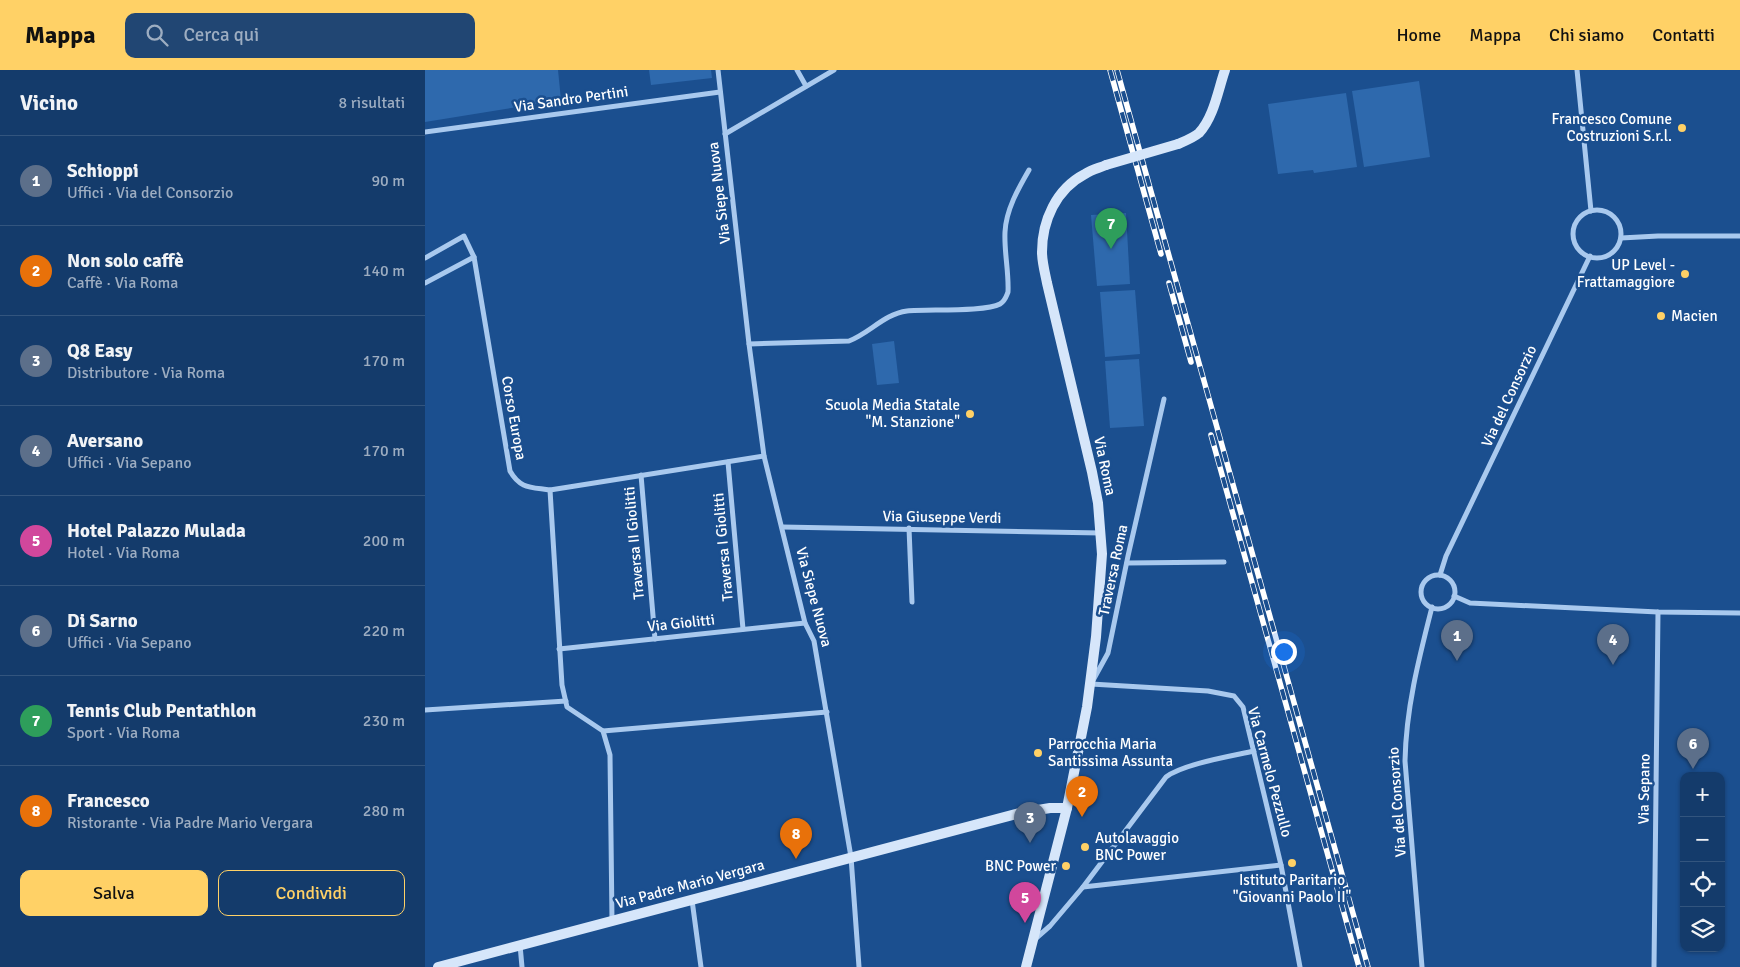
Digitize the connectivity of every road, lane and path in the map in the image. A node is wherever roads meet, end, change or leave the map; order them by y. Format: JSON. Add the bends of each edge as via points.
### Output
{"nodes":[{"id":1,"x":718,"y":70,"type":"edge"},
{"id":2,"x":797,"y":70,"type":"edge"},
{"id":3,"x":834,"y":70,"type":"edge"},
{"id":4,"x":1225,"y":70,"type":"edge"},
{"id":5,"x":1577,"y":70,"type":"edge"},
{"id":6,"x":806,"y":86,"type":"junction"},
{"id":7,"x":720,"y":92,"type":"junction"},
{"id":8,"x":425,"y":132,"type":"edge"},
{"id":9,"x":725,"y":134,"type":"junction"},
{"id":10,"x":1029,"y":170,"type":"dead end"},
{"id":11,"x":1591,"y":211,"type":"junction"},
{"id":12,"x":1740,"y":236,"type":"edge"},
{"id":13,"x":1621,"y":238,"type":"junction"},
{"id":14,"x":474,"y":256,"type":"junction"},
{"id":15,"x":1590,"y":256,"type":"junction"},
{"id":16,"x":425,"y":258,"type":"edge"},
{"id":17,"x":425,"y":283,"type":"edge"},
{"id":18,"x":749,"y":344,"type":"junction"},
{"id":19,"x":1164,"y":399,"type":"dead end"},
{"id":20,"x":764,"y":456,"type":"junction"},
{"id":21,"x":728,"y":462,"type":"junction"},
{"id":22,"x":641,"y":475,"type":"junction"},
{"id":23,"x":550,"y":490,"type":"junction"},
{"id":24,"x":782,"y":527,"type":"junction"},
{"id":25,"x":909,"y":528,"type":"junction"},
{"id":26,"x":1101,"y":533,"type":"junction"},
{"id":27,"x":1224,"y":562,"type":"dead end"},
{"id":28,"x":1127,"y":563,"type":"junction"},
{"id":29,"x":1440,"y":575,"type":"junction"},
{"id":30,"x":1454,"y":596,"type":"junction"},
{"id":31,"x":912,"y":602,"type":"dead end"},
{"id":32,"x":1432,"y":607,"type":"junction"},
{"id":33,"x":1658,"y":612,"type":"junction"},
{"id":34,"x":1740,"y":613,"type":"edge"},
{"id":35,"x":805,"y":622,"type":"junction"},
{"id":36,"x":743,"y":629,"type":"junction"},
{"id":37,"x":655,"y":638,"type":"junction"},
{"id":38,"x":559,"y":649,"type":"junction"},
{"id":39,"x":1091,"y":684,"type":"junction"},
{"id":40,"x":565,"y":700,"type":"junction"},
{"id":41,"x":425,"y":710,"type":"edge"},
{"id":42,"x":827,"y":712,"type":"junction"},
{"id":43,"x":603,"y":731,"type":"junction"},
{"id":44,"x":1254,"y":751,"type":"junction"},
{"id":45,"x":1067,"y":808,"type":"junction"},
{"id":46,"x":851,"y":857,"type":"junction"},
{"id":47,"x":1281,"y":865,"type":"junction"},
{"id":48,"x":1083,"y":887,"type":"junction"},
{"id":49,"x":692,"y":900,"type":"junction"},
{"id":50,"x":611,"y":920,"type":"junction"},
{"id":51,"x":1032,"y":942,"type":"junction"},
{"id":52,"x":520,"y":945,"type":"junction"},
{"id":53,"x":438,"y":967,"type":"edge"},
{"id":54,"x":521,"y":967,"type":"edge"},
{"id":55,"x":701,"y":967,"type":"edge"},
{"id":56,"x":859,"y":967,"type":"edge"},
{"id":57,"x":1026,"y":967,"type":"edge"},
{"id":58,"x":1300,"y":967,"type":"edge"},
{"id":59,"x":1422,"y":967,"type":"edge"},
{"id":60,"x":1654,"y":967,"type":"edge"}],
"edges":[{"from":1,"to":7,"type":"street","name":"Via Siepe Nuova"},
{"from":2,"to":6,"type":"street"},
{"from":3,"to":6,"type":"street"},
{"from":4,"to":26,"type":"street","name":"Via Roma","bridge":true,"via":[[1211,114],[1199,133],[1178,144],[1083,174],[1061,192],[1044,230],[1042,253],[1047,283],[1092,472]]},
{"from":5,"to":11,"type":"street"},
{"from":6,"to":9,"type":"street"},
{"from":7,"to":8,"type":"street","name":"Via Sandro Pertini"},
{"from":7,"to":9,"type":"street","name":"Via Siepe Nuova"},
{"from":9,"to":18,"type":"street","name":"Via Siepe Nuova"},
{"from":10,"to":18,"type":"street","via":[[1007,217],[1008,292],[998,305],[895,314],[849,341]]},
{"from":11,"to":13,"type":"street","via":[[1614,216]]},
{"from":11,"to":15,"type":"street","via":[[1579,219],[1574,233],[1578,247]]},
{"from":12,"to":13,"type":"street"},
{"from":13,"to":15,"type":"street","via":[[1613,252],[1606,256]]},
{"from":14,"to":16,"type":"street","name":"Corso Europa","via":[[463,236]]},
{"from":14,"to":17,"type":"street"},
{"from":14,"to":23,"type":"street","name":"Corso Europa","via":[[510,470],[524,486]]},
{"from":15,"to":29,"type":"street","name":"Via del Consorzio"},
{"from":18,"to":20,"type":"street","name":"Via Siepe Nuova"},
{"from":19,"to":28,"type":"street","name":"Traversa Roma"},
{"from":20,"to":21,"type":"street","name":"Corso Europa"},
{"from":20,"to":24,"type":"street","name":"Via Siepe Nuova"},
{"from":21,"to":22,"type":"street","name":"Corso Europa"},
{"from":21,"to":36,"type":"street","name":"Traversa I Giolitti"},
{"from":22,"to":23,"type":"street","name":"Corso Europa"},
{"from":22,"to":37,"type":"street","name":"Traversa II Giolitti"},
{"from":23,"to":38,"type":"street"},
{"from":24,"to":25,"type":"street","name":"Via Giuseppe Verdi"},
{"from":24,"to":35,"type":"street","name":"Via Siepe Nuova"},
{"from":25,"to":26,"type":"street","name":"Via Giuseppe Verdi"},
{"from":25,"to":31,"type":"street"},
{"from":26,"to":39,"type":"street","name":"Via Roma","via":[[1101,587]]},
{"from":27,"to":28,"type":"street"},
{"from":28,"to":39,"type":"street","name":"Traversa Roma","via":[[1108,654]]},
{"from":29,"to":30,"type":"street","via":[[1450,580]]},
{"from":29,"to":32,"type":"street","via":[[1425,580],[1421,590],[1423,600]]},
{"from":30,"to":32,"type":"street","via":[[1443,608]]},
{"from":30,"to":33,"type":"street","via":[[1470,603]]},
{"from":32,"to":59,"type":"street","name":"Via del Consorzio","via":[[1413,682],[1405,734]]},
{"from":33,"to":34,"type":"street"},
{"from":33,"to":60,"type":"street","name":"Via Sepano"},
{"from":35,"to":36,"type":"street","name":"Via Giolitti"},
{"from":35,"to":42,"type":"street","name":"Via Siepe Nuova","via":[[814,641]]},
{"from":36,"to":37,"type":"street","name":"Via Giolitti"},
{"from":37,"to":38,"type":"street","name":"Via Giolitti"},
{"from":38,"to":40,"type":"street"},
{"from":39,"to":44,"type":"street","name":"Via Carmelo Pezzullo","via":[[1208,691],[1234,696],[1243,707]]},
{"from":39,"to":45,"type":"street","name":"Via Roma"},
{"from":40,"to":41,"type":"street"},
{"from":40,"to":43,"type":"street","via":[[567,708]]},
{"from":42,"to":43,"type":"street"},
{"from":42,"to":46,"type":"street","name":"Via Siepe Nuova"},
{"from":43,"to":50,"type":"street","via":[[609,755]]},
{"from":44,"to":47,"type":"street","name":"Via Carmelo Pezzullo"},
{"from":44,"to":48,"type":"street","via":[[1184,768],[1165,777]]},
{"from":45,"to":46,"type":"street","name":"Via Padre Mario Vergara","via":[[1020,813]]},
{"from":45,"to":51,"type":"street","name":"Via Roma"},
{"from":46,"to":49,"type":"street","name":"Via Padre Mario Vergara"},
{"from":46,"to":56,"type":"street","name":"Via Siepe Nuova"},
{"from":47,"to":48,"type":"street"},
{"from":47,"to":58,"type":"street","name":"Via Carmelo Pezzullo"},
{"from":48,"to":51,"type":"street"},
{"from":49,"to":50,"type":"street","name":"Via Padre Mario Vergara"},
{"from":49,"to":55,"type":"street"},
{"from":50,"to":52,"type":"street","name":"Via Padre Mario Vergara"},
{"from":51,"to":57,"type":"street","name":"Via Roma"},
{"from":52,"to":53,"type":"street","name":"Via Padre Mario Vergara"},
{"from":52,"to":54,"type":"street"}]}
